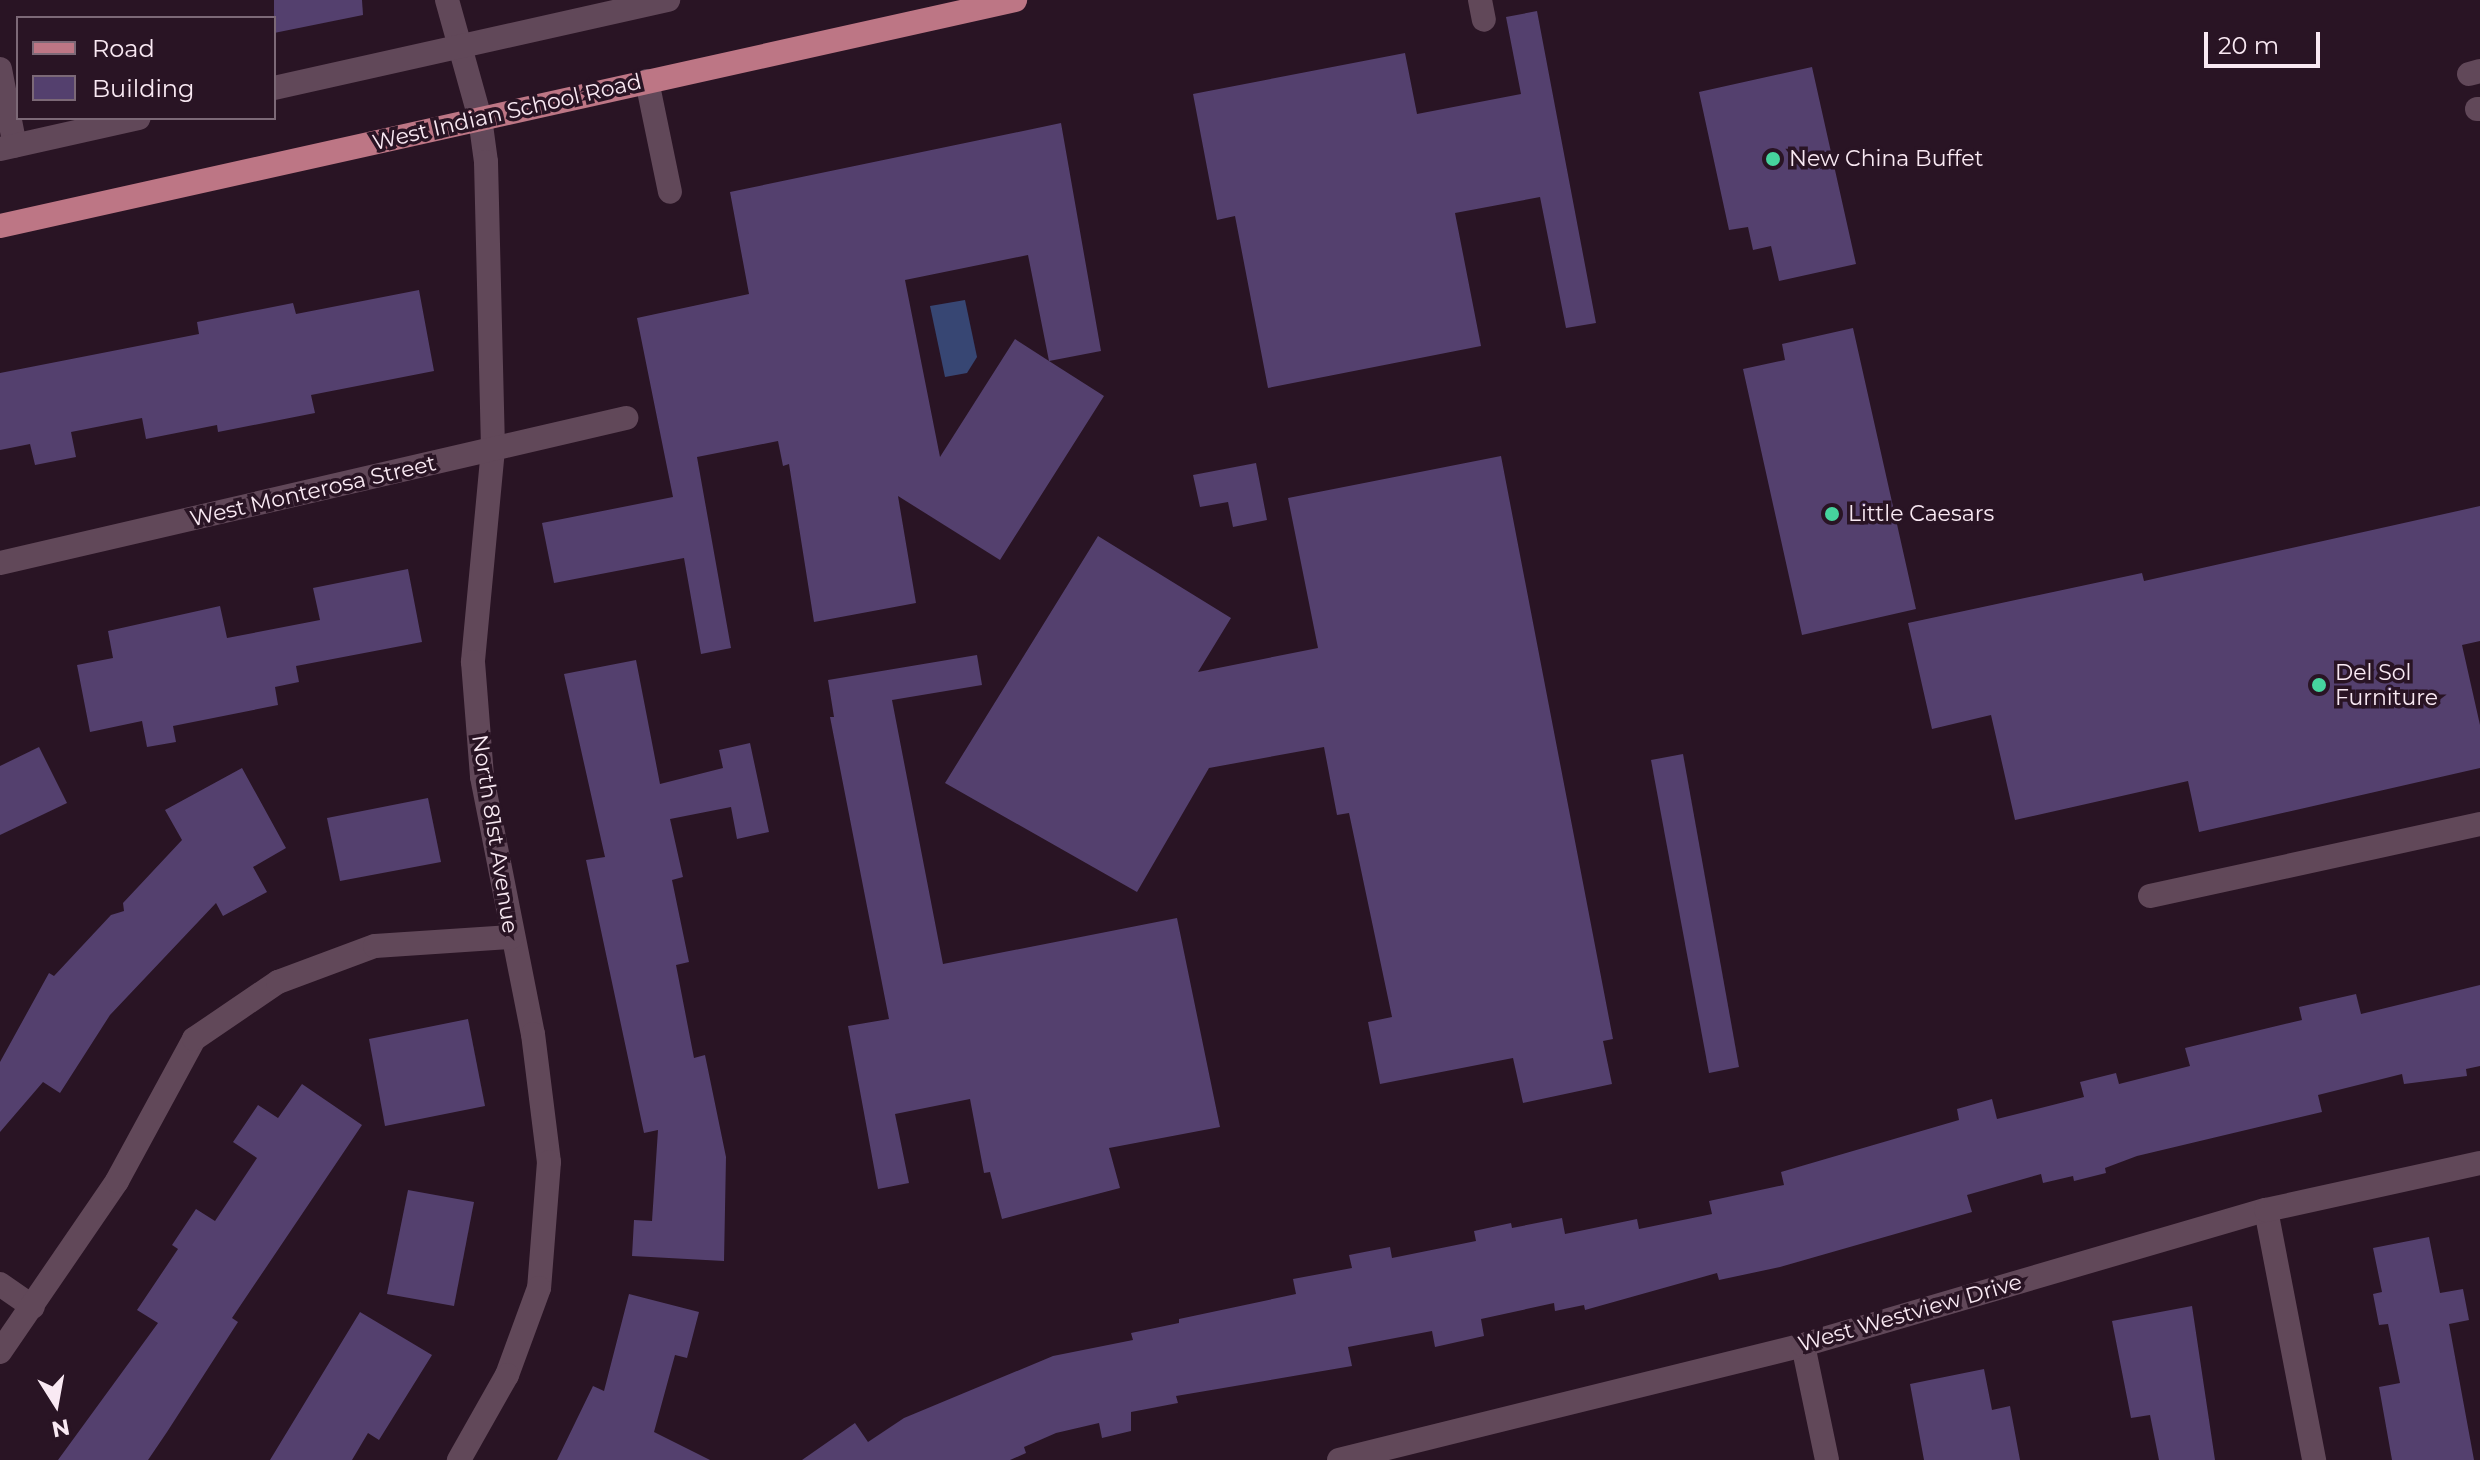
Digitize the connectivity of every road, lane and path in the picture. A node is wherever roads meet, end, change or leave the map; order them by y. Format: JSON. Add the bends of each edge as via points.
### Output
{"nodes":[{"id":1,"x":447,"y":0,"type":"edge"},
{"id":2,"x":668,"y":0,"type":"edge"},
{"id":3,"x":1015,"y":0,"type":"edge"},
{"id":4,"x":456,"y":47,"type":"junction"},
{"id":5,"x":0,"y":69,"type":"edge"},
{"id":6,"x":647,"y":81,"type":"junction"},
{"id":7,"x":276,"y":88,"type":"edge"},
{"id":8,"x":480,"y":118,"type":"junction"},
{"id":9,"x":130,"y":120,"type":"edge"},
{"id":10,"x":7,"y":147,"type":"edge"},
{"id":11,"x":670,"y":192,"type":"dead end"},
{"id":12,"x":0,"y":226,"type":"edge"},
{"id":13,"x":626,"y":418,"type":"dead end"},
{"id":14,"x":493,"y":449,"type":"junction"},
{"id":15,"x":0,"y":563,"type":"edge"},
{"id":16,"x":2480,"y":824,"type":"edge"},
{"id":17,"x":2150,"y":896,"type":"dead end"},
{"id":18,"x":512,"y":937,"type":"junction"},
{"id":19,"x":2480,"y":1163,"type":"edge"},
{"id":20,"x":2266,"y":1210,"type":"junction"},
{"id":21,"x":0,"y":1284,"type":"edge"},
{"id":22,"x":33,"y":1307,"type":"junction"},
{"id":23,"x":1803,"y":1345,"type":"junction"},
{"id":24,"x":0,"y":1352,"type":"edge"},
{"id":25,"x":459,"y":1460,"type":"edge"},
{"id":26,"x":1339,"y":1460,"type":"edge"},
{"id":27,"x":1827,"y":1460,"type":"edge"},
{"id":28,"x":2314,"y":1460,"type":"edge"}],
"edges":[{"from":1,"to":4,"type":"street","name":"North 81st Avenue"},
{"from":2,"to":4,"type":"street"},
{"from":3,"to":6,"type":"main road","name":"West Indian School Road"},
{"from":4,"to":7,"type":"street"},
{"from":4,"to":8,"type":"street","name":"North 81st Avenue"},
{"from":5,"to":10,"type":"street"},
{"from":6,"to":8,"type":"main road","name":"West Indian School Road"},
{"from":6,"to":11,"type":"street"},
{"from":8,"to":12,"type":"main road","name":"West Indian School Road"},
{"from":8,"to":14,"type":"street","name":"North 81st Avenue","via":[[486,162]]},
{"from":9,"to":10,"type":"street"},
{"from":13,"to":14,"type":"street","name":"West Monterosa Street"},
{"from":14,"to":15,"type":"street","name":"West Monterosa Street"},
{"from":14,"to":18,"type":"street","name":"North 81st Avenue","via":[[473,662],[482,777]]},
{"from":16,"to":17,"type":"street"},
{"from":18,"to":22,"type":"street","via":[[375,946],[278,982],[194,1039],[117,1181]]},
{"from":18,"to":25,"type":"street","name":"North 81st Avenue","via":[[533,1034],[549,1162],[539,1288],[507,1375]]},
{"from":19,"to":20,"type":"street","name":"West Westview Drive"},
{"from":20,"to":23,"type":"street","name":"West Westview Drive"},
{"from":20,"to":28,"type":"street"},
{"from":21,"to":22,"type":"street"},
{"from":22,"to":24,"type":"street"},
{"from":23,"to":26,"type":"street","name":"West Westview Drive"},
{"from":23,"to":27,"type":"street"}]}
